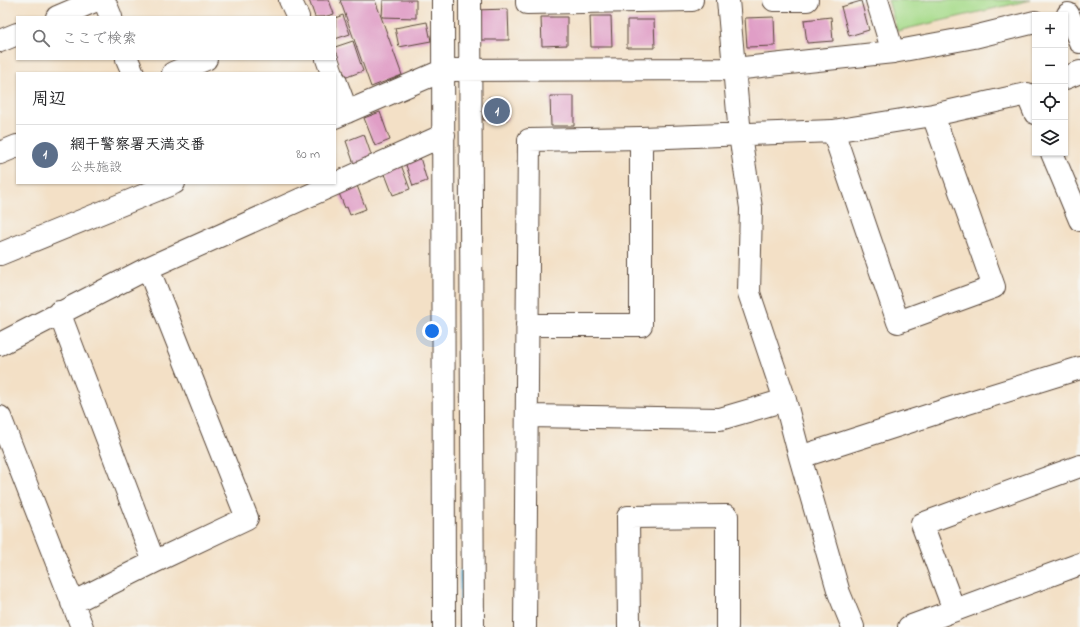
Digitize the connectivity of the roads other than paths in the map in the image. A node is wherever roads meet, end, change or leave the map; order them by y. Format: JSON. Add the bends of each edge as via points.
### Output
{"nodes":[{"id":1,"x":96,"y":0,"type":"edge"},
{"id":2,"x":104,"y":0,"type":"edge"},
{"id":3,"x":290,"y":0,"type":"edge"},
{"id":4,"x":444,"y":0,"type":"edge"},
{"id":5,"x":470,"y":0,"type":"edge"},
{"id":6,"x":527,"y":0,"type":"edge"},
{"id":7,"x":692,"y":0,"type":"edge"},
{"id":8,"x":728,"y":0,"type":"edge"},
{"id":9,"x":774,"y":0,"type":"edge"},
{"id":10,"x":808,"y":0,"type":"edge"},
{"id":11,"x":877,"y":0,"type":"edge"},
{"id":12,"x":623,"y":1,"type":"edge"},
{"id":13,"x":1071,"y":13,"type":"edge"},
{"id":14,"x":59,"y":16,"type":"edge"},
{"id":15,"x":111,"y":16,"type":"edge"},
{"id":16,"x":298,"y":16,"type":"edge"},
{"id":17,"x":1032,"y":23,"type":"edge"},
{"id":18,"x":16,"y":34,"type":"edge"},
{"id":19,"x":0,"y":41,"type":"edge"},
{"id":20,"x":1080,"y":42,"type":"edge"},
{"id":21,"x":893,"y":52,"type":"junction"},
{"id":22,"x":127,"y":60,"type":"edge"},
{"id":23,"x":204,"y":60,"type":"edge"},
{"id":24,"x":327,"y":60,"type":"edge"},
{"id":25,"x":734,"y":69,"type":"junction"},
{"id":26,"x":444,"y":70,"type":"junction"},
{"id":27,"x":470,"y":70,"type":"junction"},
{"id":28,"x":133,"y":72,"type":"edge"},
{"id":29,"x":175,"y":72,"type":"edge"},
{"id":30,"x":332,"y":72,"type":"edge"},
{"id":31,"x":1080,"y":72,"type":"edge"},
{"id":32,"x":1068,"y":77,"type":"edge"},
{"id":33,"x":336,"y":86,"type":"edge"},
{"id":34,"x":1032,"y":99,"type":"edge"},
{"id":35,"x":341,"y":114,"type":"edge"},
{"id":36,"x":933,"y":115,"type":"junction"},
{"id":37,"x":833,"y":131,"type":"junction"},
{"id":38,"x":444,"y":135,"type":"junction"},
{"id":39,"x":740,"y":135,"type":"junction"},
{"id":40,"x":641,"y":138,"type":"junction"},
{"id":41,"x":16,"y":146,"type":"edge"},
{"id":42,"x":0,"y":153,"type":"edge"},
{"id":43,"x":1053,"y":156,"type":"edge"},
{"id":44,"x":172,"y":184,"type":"edge"},
{"id":45,"x":335,"y":184,"type":"edge"},
{"id":46,"x":336,"y":184,"type":"edge"},
{"id":47,"x":1080,"y":220,"type":"edge"},
{"id":48,"x":0,"y":254,"type":"edge"},
{"id":49,"x":148,"y":268,"type":"junction"},
{"id":50,"x":59,"y":312,"type":"junction"},
{"id":51,"x":527,"y":325,"type":"junction"},
{"id":52,"x":0,"y":344,"type":"edge"},
{"id":53,"x":1080,"y":368,"type":"edge"},
{"id":54,"x":786,"y":400,"type":"junction"},
{"id":55,"x":527,"y":416,"type":"junction"},
{"id":56,"x":0,"y":417,"type":"edge"},
{"id":57,"x":800,"y":457,"type":"junction"},
{"id":58,"x":1080,"y":466,"type":"edge"},
{"id":59,"x":154,"y":562,"type":"junction"},
{"id":60,"x":1080,"y":564,"type":"edge"},
{"id":61,"x":72,"y":603,"type":"junction"},
{"id":62,"x":954,"y":610,"type":"junction"},
{"id":63,"x":82,"y":627,"type":"edge"},
{"id":64,"x":444,"y":627,"type":"edge"},
{"id":65,"x":473,"y":627,"type":"edge"},
{"id":66,"x":525,"y":627,"type":"edge"},
{"id":67,"x":629,"y":627,"type":"edge"},
{"id":68,"x":727,"y":627,"type":"edge"},
{"id":69,"x":853,"y":627,"type":"edge"},
{"id":70,"x":909,"y":627,"type":"edge"}],
"edges":[{"from":1,"to":14,"type":"street"},
{"from":2,"to":15,"type":"street"},
{"from":3,"to":16,"type":"street"},
{"from":4,"to":26,"type":"street"},
{"from":5,"to":27,"type":"street"},
{"from":6,"to":12,"type":"street","via":[[527,3]]},
{"from":7,"to":12,"type":"street"},
{"from":8,"to":25,"type":"street"},
{"from":9,"to":10,"type":"street"},
{"from":11,"to":21,"type":"street"},
{"from":13,"to":20,"type":"street"},
{"from":17,"to":21,"type":"street","via":[[974,37]]},
{"from":18,"to":19,"type":"street"},
{"from":21,"to":25,"type":"street"},
{"from":22,"to":28,"type":"street"},
{"from":23,"to":29,"type":"street"},
{"from":24,"to":30,"type":"street"},
{"from":25,"to":27,"type":"street"},
{"from":25,"to":39,"type":"street"},
{"from":26,"to":27,"type":"street"},
{"from":26,"to":35,"type":"street"},
{"from":26,"to":38,"type":"street"},
{"from":27,"to":65,"type":"street"},
{"from":31,"to":32,"type":"street"},
{"from":33,"to":35,"type":"street"},
{"from":34,"to":36,"type":"street"},
{"from":36,"to":37,"type":"street"},
{"from":36,"to":37,"type":"street","via":[[994,287],[898,322]]},
{"from":37,"to":39,"type":"street"},
{"from":38,"to":46,"type":"street"},
{"from":38,"to":64,"type":"street"},
{"from":39,"to":40,"type":"street"},
{"from":39,"to":54,"type":"street","via":[[752,208],[749,293]]},
{"from":40,"to":51,"type":"street","via":[[528,140]]},
{"from":40,"to":51,"type":"street","via":[[641,325]]},
{"from":41,"to":42,"type":"street"},
{"from":43,"to":47,"type":"street"},
{"from":44,"to":48,"type":"street"},
{"from":45,"to":49,"type":"street"},
{"from":49,"to":50,"type":"street"},
{"from":49,"to":59,"type":"street","via":[[247,518]]},
{"from":50,"to":52,"type":"street"},
{"from":50,"to":59,"type":"street"},
{"from":51,"to":55,"type":"street"},
{"from":53,"to":57,"type":"street"},
{"from":54,"to":55,"type":"street","via":[[720,419]]},
{"from":54,"to":57,"type":"street"},
{"from":55,"to":66,"type":"street"},
{"from":56,"to":61,"type":"street"},
{"from":57,"to":69,"type":"street","via":[[839,593]]},
{"from":58,"to":62,"type":"street","via":[[922,524]]},
{"from":59,"to":61,"type":"street"},
{"from":60,"to":62,"type":"street"},
{"from":61,"to":63,"type":"street"},
{"from":62,"to":70,"type":"street"},
{"from":67,"to":68,"type":"street","via":[[628,517],[727,516]]}]}
